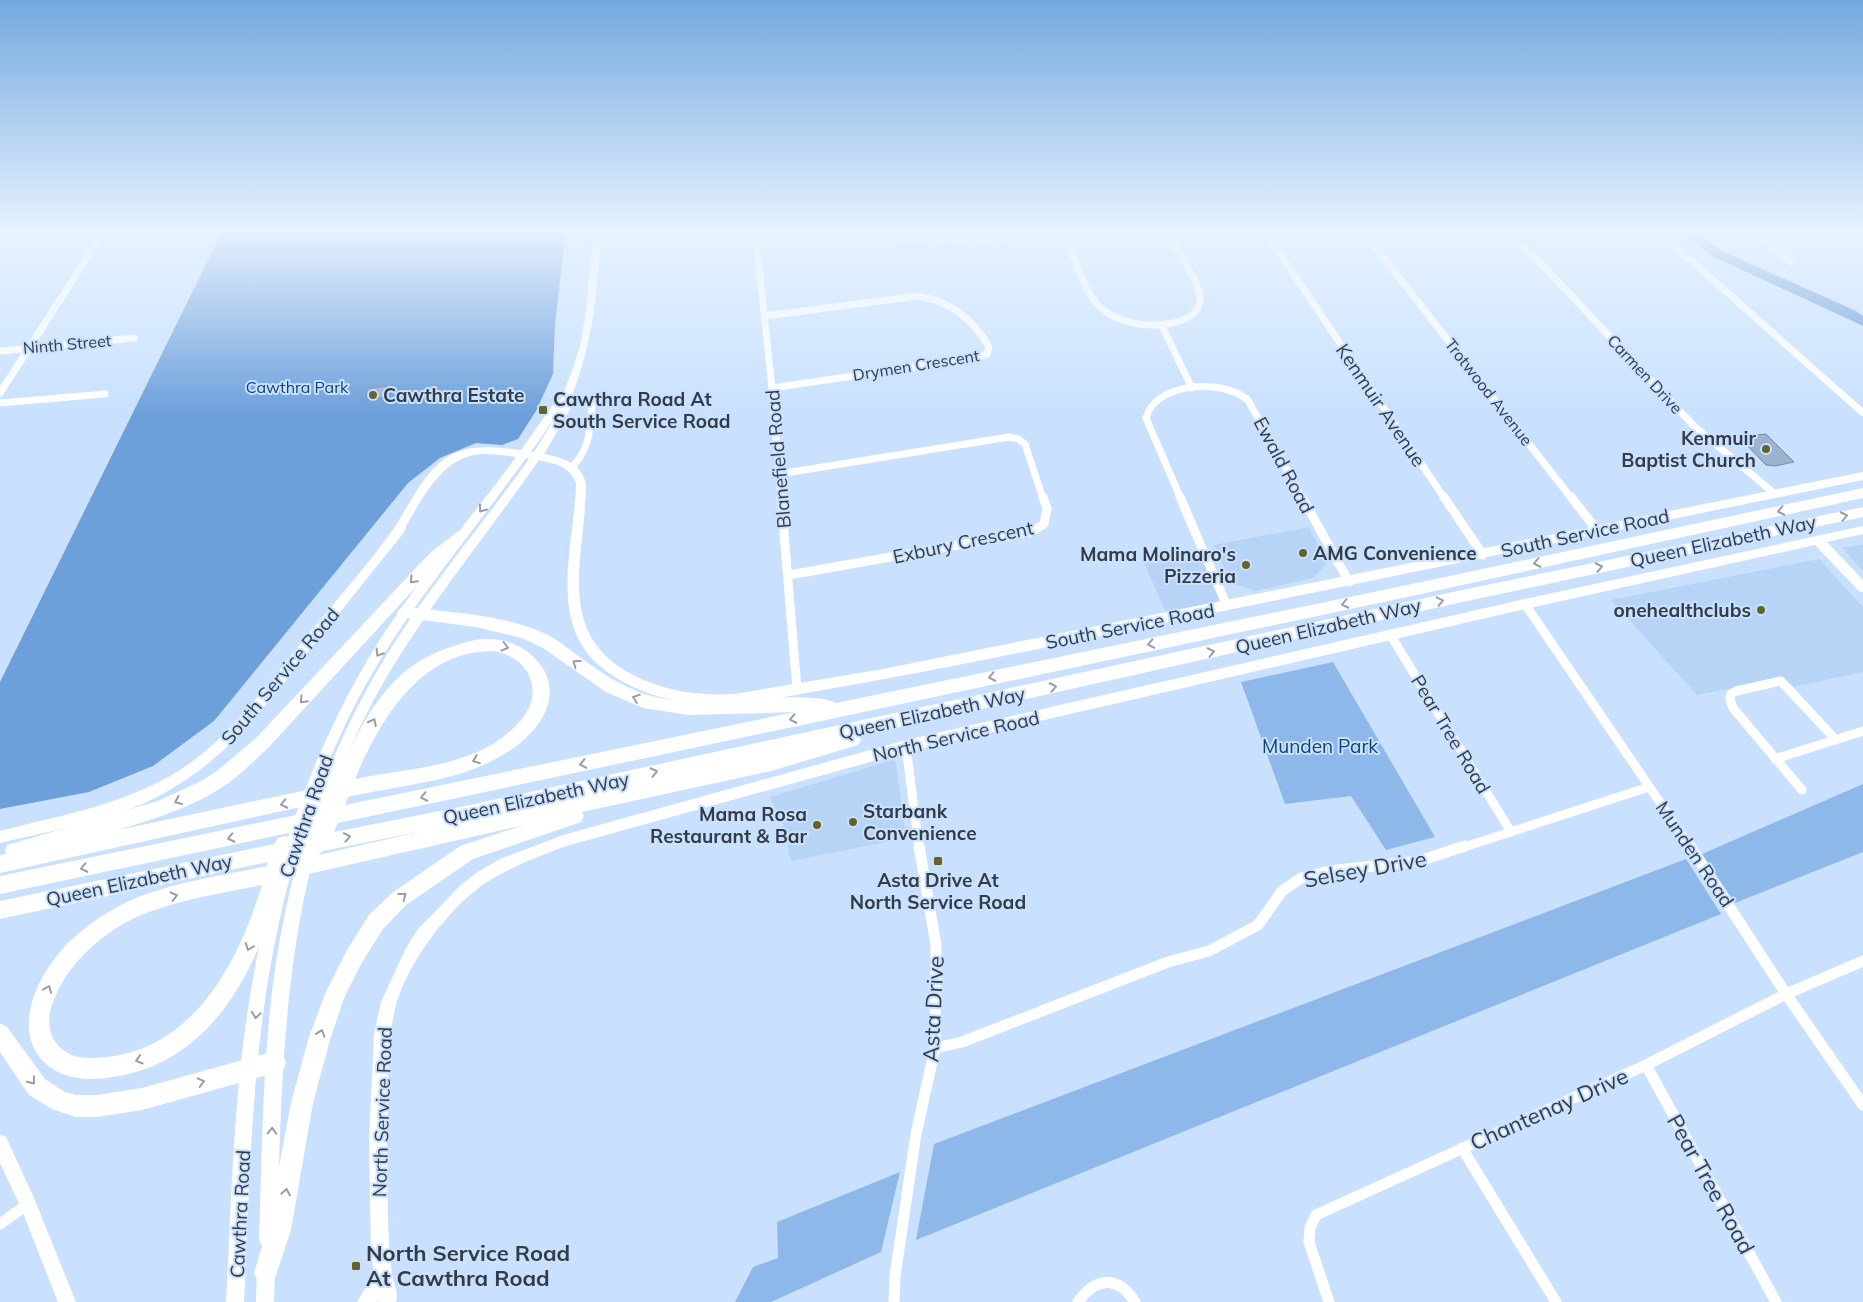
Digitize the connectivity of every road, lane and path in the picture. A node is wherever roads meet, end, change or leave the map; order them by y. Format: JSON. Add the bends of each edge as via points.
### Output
{"nodes":[{"id":1,"x":65,"y":291,"type":"edge"},
{"id":2,"x":592,"y":291,"type":"edge"},
{"id":3,"x":762,"y":291,"type":"edge"},
{"id":4,"x":1090,"y":291,"type":"edge"},
{"id":5,"x":1198,"y":291,"type":"edge"},
{"id":6,"x":1305,"y":291,"type":"edge"},
{"id":7,"x":1410,"y":291,"type":"edge"},
{"id":8,"x":1567,"y":291,"type":"edge"},
{"id":9,"x":1725,"y":291,"type":"edge"},
{"id":10,"x":765,"y":316,"type":"junction"},
{"id":11,"x":1162,"y":326,"type":"junction"},
{"id":12,"x":134,"y":338,"type":"dead end"},
{"id":13,"x":28,"y":348,"type":"junction"},
{"id":14,"x":0,"y":351,"type":"edge"},
{"id":15,"x":772,"y":388,"type":"junction"},
{"id":16,"x":1192,"y":388,"type":"junction"},
{"id":17,"x":0,"y":394,"type":"edge"},
{"id":18,"x":105,"y":394,"type":"dead end"},
{"id":19,"x":0,"y":403,"type":"edge"},
{"id":20,"x":592,"y":405,"type":"dead end"},
{"id":21,"x":1863,"y":413,"type":"edge"},
{"id":22,"x":527,"y":459,"type":"junction"},
{"id":23,"x":570,"y":468,"type":"junction"},
{"id":24,"x":779,"y":474,"type":"junction"},
{"id":25,"x":1863,"y":476,"type":"edge"},
{"id":26,"x":1863,"y":493,"type":"edge"},
{"id":27,"x":1776,"y":494,"type":"junction"},
{"id":28,"x":1863,"y":512,"type":"edge"},
{"id":29,"x":1597,"y":530,"type":"junction"},
{"id":30,"x":1863,"y":530,"type":"edge"},
{"id":31,"x":462,"y":536,"type":"junction"},
{"id":32,"x":1818,"y":540,"type":"junction"},
{"id":33,"x":1482,"y":555,"type":"junction"},
{"id":34,"x":789,"y":576,"type":"junction"},
{"id":35,"x":1349,"y":582,"type":"junction"},
{"id":36,"x":1863,"y":588,"type":"edge"},
{"id":37,"x":1525,"y":604,"type":"junction"},
{"id":38,"x":1227,"y":606,"type":"junction"},
{"id":39,"x":413,"y":614,"type":"junction"},
{"id":40,"x":1391,"y":636,"type":"junction"},
{"id":41,"x":797,"y":689,"type":"junction"},
{"id":42,"x":992,"y":700,"type":"junction"},
{"id":43,"x":841,"y":708,"type":"junction"},
{"id":44,"x":1863,"y":732,"type":"edge"},
{"id":45,"x":1836,"y":740,"type":"junction"},
{"id":46,"x":906,"y":746,"type":"junction"},
{"id":47,"x":1775,"y":759,"type":"junction"},
{"id":48,"x":344,"y":768,"type":"junction"},
{"id":49,"x":666,"y":786,"type":"junction"},
{"id":50,"x":1649,"y":787,"type":"junction"},
{"id":51,"x":1802,"y":790,"type":"dead end"},
{"id":52,"x":299,"y":823,"type":"joint"},
{"id":53,"x":1511,"y":832,"type":"junction"},
{"id":54,"x":0,"y":837,"type":"edge"},
{"id":55,"x":0,"y":855,"type":"edge"},
{"id":56,"x":306,"y":858,"type":"joint"},
{"id":57,"x":0,"y":864,"type":"edge"},
{"id":58,"x":0,"y":886,"type":"edge"},
{"id":59,"x":272,"y":900,"type":"junction"},
{"id":60,"x":0,"y":910,"type":"edge"},
{"id":61,"x":1863,"y":961,"type":"edge"},
{"id":62,"x":1786,"y":994,"type":"junction"},
{"id":63,"x":0,"y":1034,"type":"edge"},
{"id":64,"x":935,"y":1048,"type":"junction"},
{"id":65,"x":275,"y":1062,"type":"junction"},
{"id":66,"x":1646,"y":1066,"type":"junction"},
{"id":67,"x":248,"y":1070,"type":"junction"},
{"id":68,"x":1863,"y":1105,"type":"edge"},
{"id":69,"x":1462,"y":1148,"type":"junction"},
{"id":70,"x":2,"y":1153,"type":"edge"},
{"id":71,"x":28,"y":1204,"type":"junction"},
{"id":72,"x":0,"y":1224,"type":"edge"},
{"id":73,"x":266,"y":1273,"type":"junction"},
{"id":74,"x":383,"y":1276,"type":"junction"},
{"id":75,"x":67,"y":1302,"type":"edge"},
{"id":76,"x":235,"y":1302,"type":"edge"},
{"id":77,"x":265,"y":1302,"type":"edge"},
{"id":78,"x":366,"y":1302,"type":"edge"},
{"id":79,"x":387,"y":1302,"type":"edge"},
{"id":80,"x":894,"y":1302,"type":"edge"},
{"id":81,"x":1078,"y":1302,"type":"edge"},
{"id":82,"x":1136,"y":1302,"type":"edge"},
{"id":83,"x":1329,"y":1302,"type":"edge"},
{"id":84,"x":1556,"y":1302,"type":"edge"},
{"id":85,"x":1776,"y":1302,"type":"edge"}],
"edges":[{"from":1,"to":13,"type":"street"},
{"from":2,"to":22,"type":"street","name":"Cawthra Road","via":[[582,356],[565,401],[566,408]]},
{"from":3,"to":10,"type":"street","name":"Blanefield Road"},
{"from":4,"to":11,"type":"street","via":[[1100,308],[1127,321]]},
{"from":5,"to":11,"type":"street","via":[[1200,298],[1190,315]]},
{"from":6,"to":33,"type":"street","name":"Kenmuir Avenue"},
{"from":7,"to":29,"type":"street","name":"Trotwood Avenue"},
{"from":8,"to":27,"type":"street","name":"Carmen Drive","via":[[1696,427]]},
{"from":9,"to":21,"type":"street"},
{"from":10,"to":15,"type":"street","name":"Blanefield Road"},
{"from":10,"to":15,"type":"street","name":"Drymen Crescent","via":[[924,296],[941,300],[959,311],[989,347],[987,354],[975,358]]},
{"from":11,"to":16,"type":"street"},
{"from":12,"to":13,"type":"street","name":"Ninth Street"},
{"from":13,"to":14,"type":"street","name":"Ninth Street"},
{"from":13,"to":17,"type":"street"},
{"from":15,"to":24,"type":"street","name":"Blanefield Road"},
{"from":16,"to":35,"type":"street","name":"Ewald Road","via":[[1230,390],[1252,405]]},
{"from":16,"to":38,"type":"street","name":"Ewald Road","via":[[1160,396],[1149,405],[1146,418]]},
{"from":18,"to":19,"type":"street"},
{"from":20,"to":23,"type":"street","via":[[587,448],[584,456]]},
{"from":22,"to":23,"type":"street","name":"South Service Road","via":[[562,470]]},
{"from":22,"to":31,"type":"street","name":"Cawthra Road","one_way":true},
{"from":22,"to":39,"type":"street","name":"Cawthra Road"},
{"from":22,"to":54,"type":"street","name":"South Service Road","via":[[478,457],[462,461],[447,473],[242,725],[201,763],[147,795],[111,809]]},
{"from":23,"to":41,"type":"street","name":"South Service Road","via":[[580,476],[581,488],[575,611],[582,634],[597,655],[623,676],[675,695],[715,700]]},
{"from":24,"to":34,"type":"street","name":"Blanefield Road"},
{"from":24,"to":34,"type":"street","name":"Exbury Crescent","via":[[1009,437],[1025,444],[1047,509],[1044,524],[1031,532]]},
{"from":25,"to":27,"type":"street","name":"South Service Road"},
{"from":26,"to":43,"type":"highway","name":"Queen Elizabeth Way","one_way":true},
{"from":27,"to":29,"type":"street","name":"South Service Road"},
{"from":42,"to":28,"type":"highway","name":"Queen Elizabeth Way","one_way":true},
{"from":29,"to":33,"type":"street","name":"South Service Road"},
{"from":30,"to":32,"type":"street","name":"North Service Road"},
{"from":31,"to":39,"type":"street","name":"Cawthra Road"},
{"from":31,"to":55,"type":"highway","one_way":true,"via":[[435,557],[262,743],[210,785],[131,819]]},
{"from":32,"to":36,"type":"street"},
{"from":32,"to":37,"type":"street","name":"North Service Road"},
{"from":33,"to":35,"type":"street","name":"South Service Road"},
{"from":34,"to":41,"type":"street","name":"Blanefield Road"},
{"from":35,"to":38,"type":"street","name":"South Service Road"},
{"from":37,"to":40,"type":"street","name":"North Service Road"},
{"from":37,"to":50,"type":"street","name":"Munden Road"},
{"from":38,"to":41,"type":"street","name":"South Service Road"},
{"from":43,"to":39,"type":"highway","one_way":true,"via":[[808,704],[680,708],[642,701],[616,691],[545,641],[526,633],[496,625]]},
{"from":39,"to":48,"type":"street","name":"Cawthra Road","via":[[366,701]]},
{"from":39,"to":52,"type":"street","name":"Cawthra Road","one_way":true,"via":[[360,684],[318,773]]},
{"from":40,"to":46,"type":"street","name":"North Service Road"},
{"from":40,"to":53,"type":"street","name":"Pear Tree Road"},
{"from":42,"to":49,"type":"highway","via":[[772,763]]},
{"from":60,"to":42,"type":"highway","name":"Queen Elizabeth Way","one_way":true},
{"from":43,"to":58,"type":"highway","name":"Queen Elizabeth Way","one_way":true},
{"from":44,"to":45,"type":"street"},
{"from":45,"to":47,"type":"street"},
{"from":45,"to":47,"type":"street","via":[[1781,680],[1736,691],[1730,699],[1733,708]]},
{"from":46,"to":64,"type":"street","name":"Asta Drive","via":[[936,946]]},
{"from":46,"to":74,"type":"street","name":"North Service Road","via":[[541,848],[494,870],[450,905],[423,934],[410,954],[389,1002],[382,1034],[378,1140]]},
{"from":47,"to":51,"type":"street"},
{"from":48,"to":56,"type":"highway","via":[[326,832]]},
{"from":48,"to":57,"type":"highway","one_way":true,"via":[[376,714],[405,681],[428,663],[455,650],[480,644],[504,646],[520,652],[541,680],[541,699],[524,730],[506,745],[461,766]]},
{"from":59,"to":49,"type":"highway","one_way":true,"via":[[234,977],[209,1012],[180,1038],[145,1059],[102,1069],[74,1067],[52,1056],[42,1041],[39,1014],[56,973],[83,943],[133,909],[156,900],[230,882]]},
{"from":73,"to":49,"type":"highway","one_way":true,"via":[[279,1230],[302,1103],[319,1040],[335,994],[376,922],[399,899],[467,852]]},
{"from":50,"to":53,"type":"street","name":"Selsey Drive"},
{"from":50,"to":62,"type":"street","name":"Munden Road"},
{"from":52,"to":59,"type":"highway","via":[[282,847]]},
{"from":53,"to":64,"type":"street","name":"Selsey Drive","via":[[1419,861],[1329,871],[1301,878],[1282,892],[1258,925],[1209,951],[1168,962],[962,1042]]},
{"from":56,"to":65,"type":"street","name":"Cawthra Road","via":[[286,948]]},
{"from":59,"to":67,"type":"street","name":"Cawthra Road","one_way":true},
{"from":61,"to":62,"type":"street","name":"Chantenay Drive"},
{"from":62,"to":66,"type":"street","name":"Chantenay Drive"},
{"from":62,"to":68,"type":"street","name":"Munden Road"},
{"from":63,"to":67,"type":"highway","one_way":true,"via":[[36,1087],[76,1106],[142,1099]]},
{"from":64,"to":80,"type":"street","name":"Asta Drive","via":[[916,1134],[894,1276]]},
{"from":65,"to":67,"type":"highway"},
{"from":73,"to":65,"type":"street","name":"Cawthra Road","one_way":true},
{"from":66,"to":69,"type":"street","name":"Chantenay Drive"},
{"from":66,"to":85,"type":"street","name":"Pear Tree Road"},
{"from":67,"to":76,"type":"street","name":"Cawthra Road"},
{"from":69,"to":83,"type":"street","name":"Chantenay Drive","via":[[1316,1215],[1310,1228],[1309,1242]]},
{"from":69,"to":84,"type":"street"},
{"from":70,"to":71,"type":"street"},
{"from":71,"to":72,"type":"street"},
{"from":71,"to":75,"type":"street"},
{"from":73,"to":77,"type":"street","name":"Cawthra Road"},
{"from":74,"to":78,"type":"street"},
{"from":74,"to":79,"type":"street","name":"North Service Road","via":[[389,1295]]},
{"from":81,"to":82,"type":"street","via":[[1091,1286],[1102,1282],[1124,1288]]}]}
